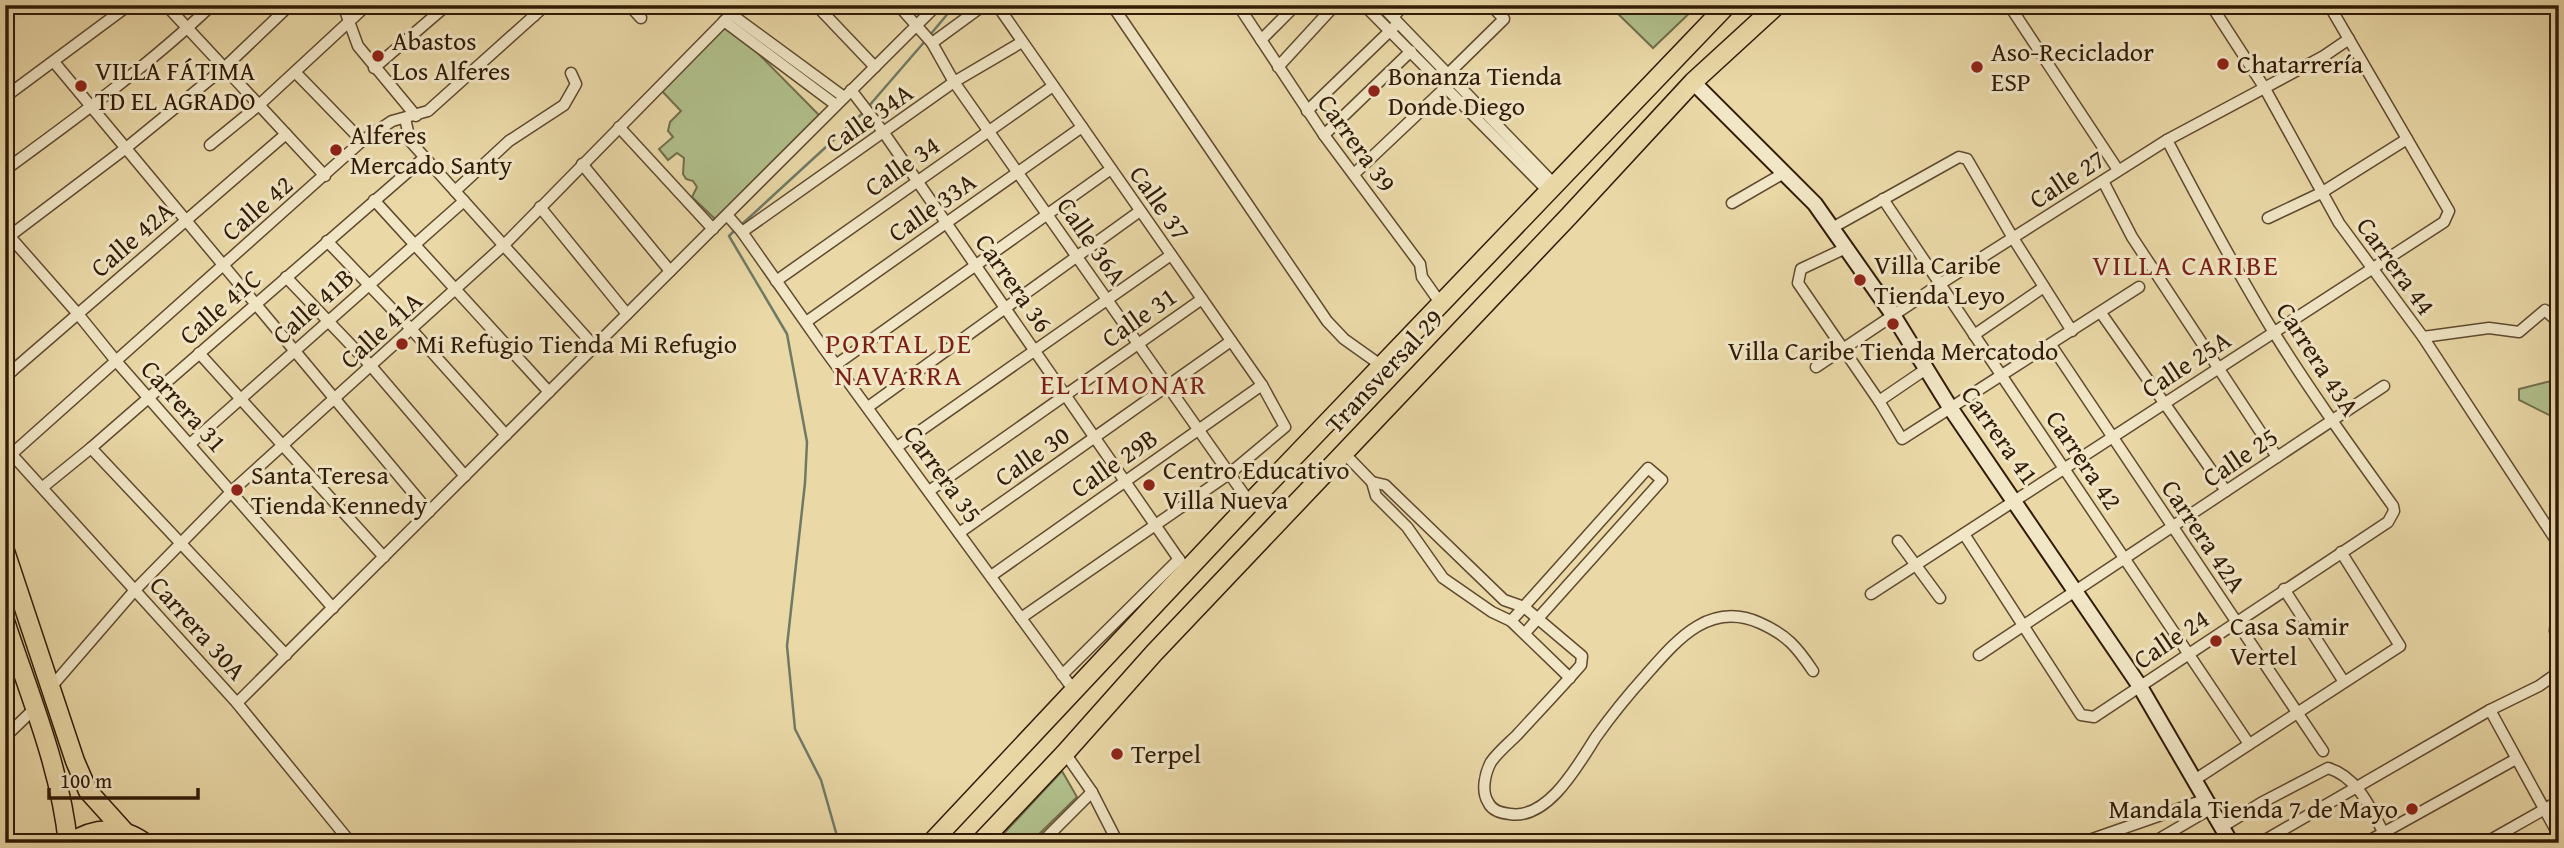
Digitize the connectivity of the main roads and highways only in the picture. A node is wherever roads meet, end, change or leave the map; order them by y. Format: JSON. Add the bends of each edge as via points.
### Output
{"nodes":[{"id":1,"x":1727,"y":5,"type":"edge"},
{"id":2,"x":1777,"y":5,"type":"edge"},
{"id":3,"x":5,"y":551,"type":"edge"},
{"id":4,"x":5,"y":621,"type":"edge"},
{"id":5,"x":125,"y":832,"type":"junction"},
{"id":6,"x":69,"y":843,"type":"edge"},
{"id":7,"x":145,"y":843,"type":"edge"},
{"id":8,"x":931,"y":843,"type":"edge"},
{"id":9,"x":980,"y":843,"type":"edge"}],
"edges":[{"from":1,"to":8,"type":"highway","name":"Transversal 29","via":[[1250,503],[1183,565],[1074,692]]},
{"from":2,"to":9,"type":"highway","name":"Transversal 29","via":[[1693,82]]},
{"from":3,"to":5,"type":"highway","via":[[75,761],[88,791]]},
{"from":4,"to":6,"type":"highway","via":[[55,771]]},
{"from":5,"to":6,"type":"highway","via":[[95,831]]},
{"from":5,"to":7,"type":"highway"}]}
